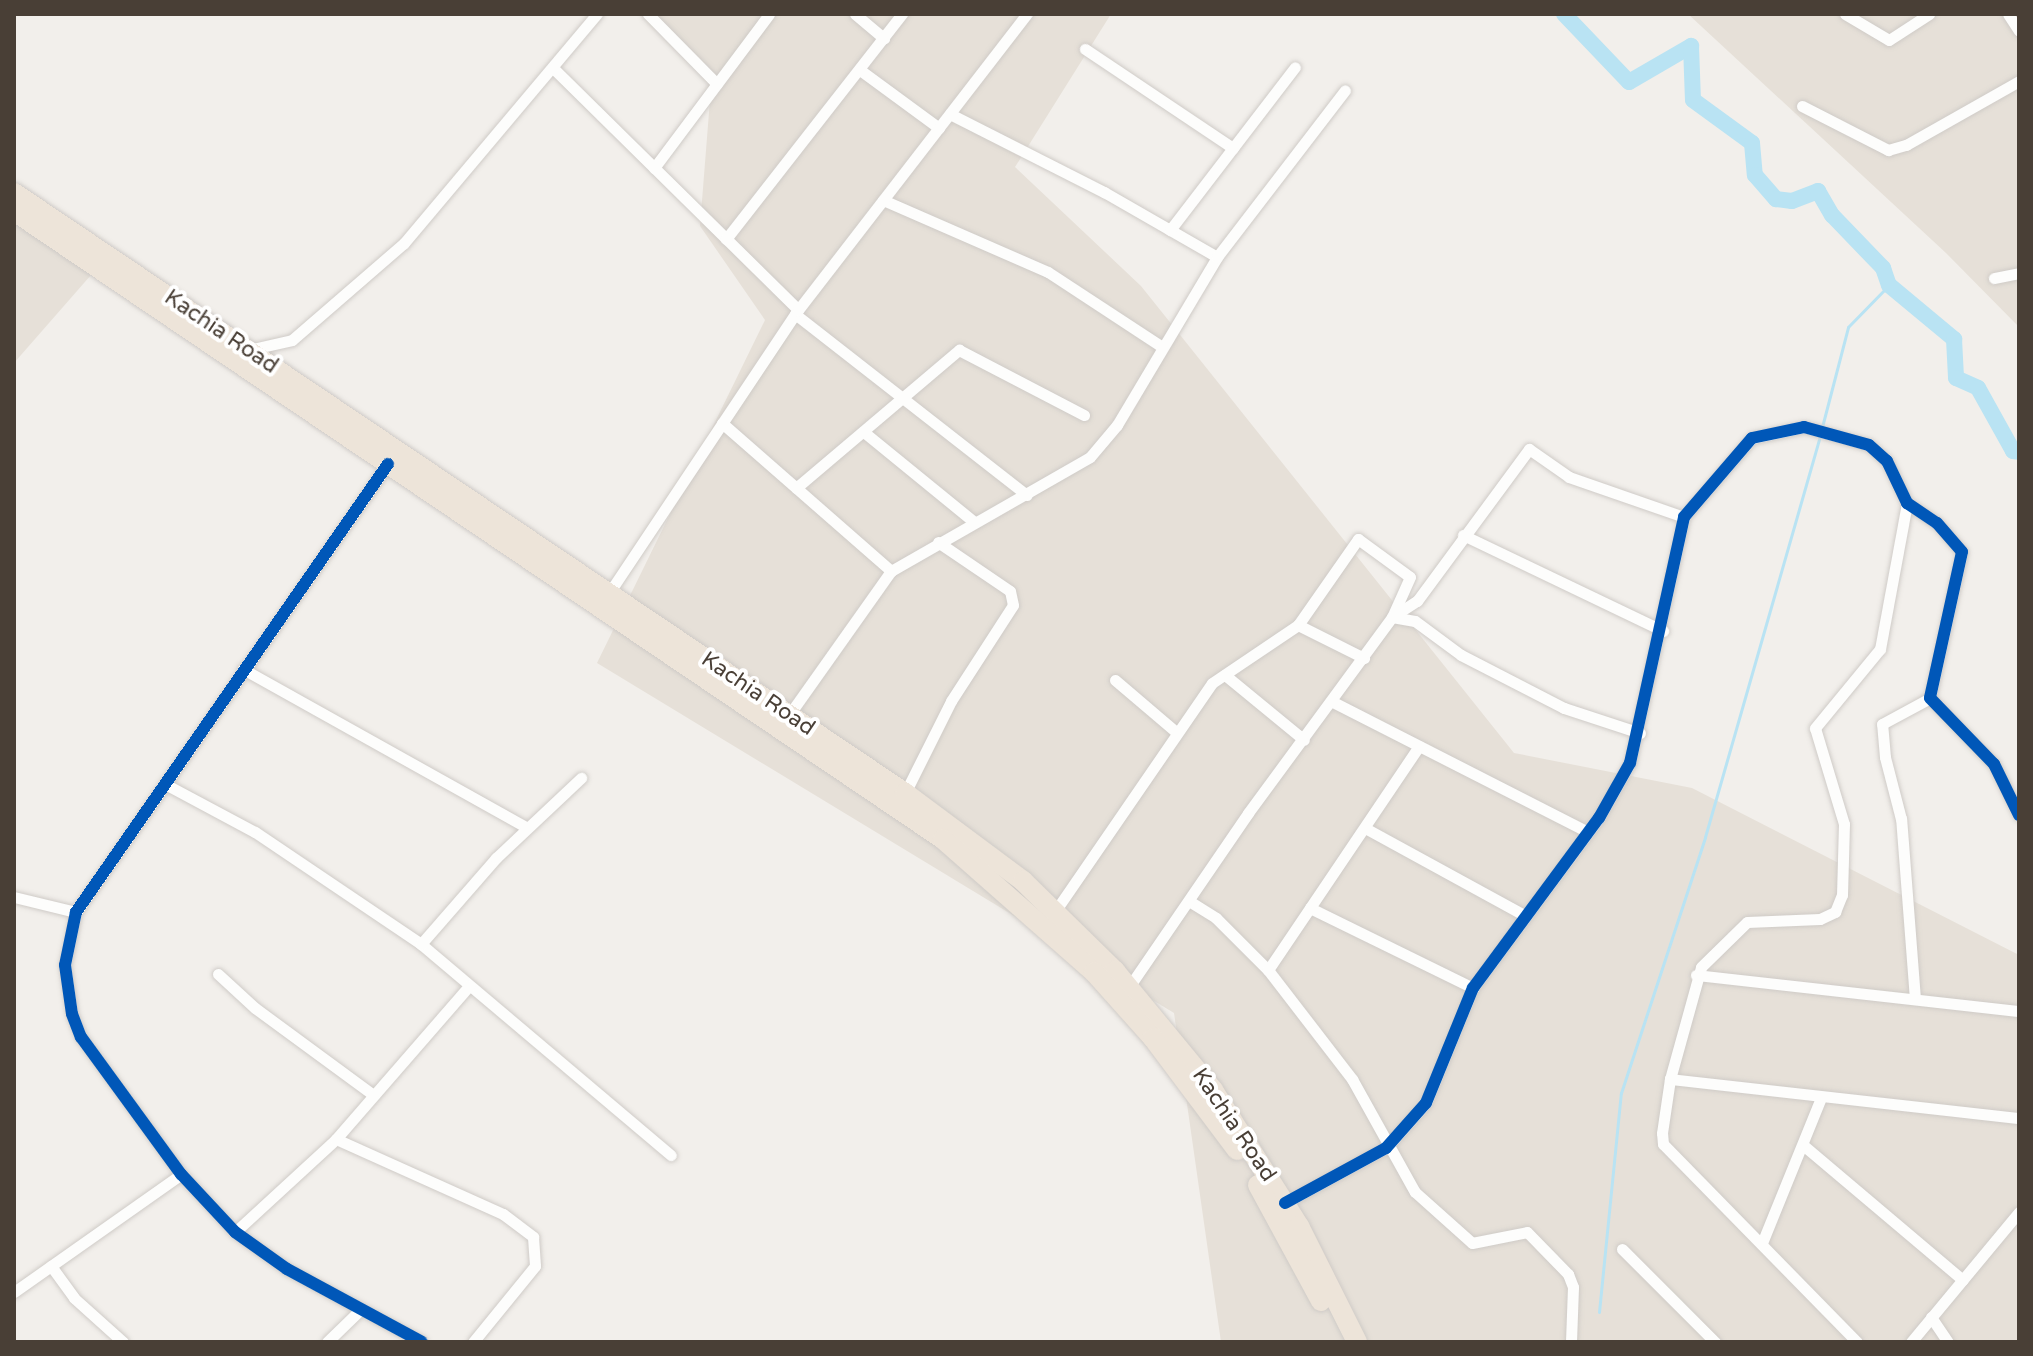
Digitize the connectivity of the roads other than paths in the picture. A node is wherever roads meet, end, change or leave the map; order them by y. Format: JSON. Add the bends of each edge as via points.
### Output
{"nodes":[{"id":1,"x":597,"y":14,"type":"edge"},
{"id":2,"x":648,"y":14,"type":"edge"},
{"id":3,"x":769,"y":14,"type":"edge"},
{"id":4,"x":855,"y":14,"type":"edge"},
{"id":5,"x":902,"y":14,"type":"edge"},
{"id":6,"x":1027,"y":14,"type":"edge"},
{"id":7,"x":1845,"y":14,"type":"edge"},
{"id":8,"x":1929,"y":14,"type":"edge"},
{"id":9,"x":2008,"y":14,"type":"edge"},
{"id":10,"x":2019,"y":31,"type":"edge"},
{"id":11,"x":884,"y":38,"type":"junction"},
{"id":12,"x":1085,"y":49,"type":"dead end"},
{"id":13,"x":1295,"y":67,"type":"dead end"},
{"id":14,"x":553,"y":68,"type":"junction"},
{"id":15,"x":860,"y":70,"type":"junction"},
{"id":16,"x":2019,"y":81,"type":"edge"},
{"id":17,"x":717,"y":84,"type":"junction"},
{"id":18,"x":1345,"y":90,"type":"dead end"},
{"id":19,"x":1802,"y":106,"type":"dead end"},
{"id":20,"x":950,"y":114,"type":"junction"},
{"id":21,"x":939,"y":128,"type":"junction"},
{"id":22,"x":1233,"y":148,"type":"junction"},
{"id":23,"x":654,"y":168,"type":"junction"},
{"id":24,"x":14,"y":193,"type":"edge"},
{"id":25,"x":883,"y":200,"type":"junction"},
{"id":26,"x":14,"y":211,"type":"edge"},
{"id":27,"x":1170,"y":230,"type":"junction"},
{"id":28,"x":726,"y":239,"type":"junction"},
{"id":29,"x":1217,"y":257,"type":"junction"},
{"id":30,"x":2019,"y":273,"type":"edge"},
{"id":31,"x":1994,"y":278,"type":"dead end"},
{"id":32,"x":796,"y":312,"type":"junction"},
{"id":33,"x":1162,"y":347,"type":"junction"},
{"id":34,"x":247,"y":350,"type":"junction"},
{"id":35,"x":907,"y":397,"type":"junction"},
{"id":36,"x":1084,"y":415,"type":"dead end"},
{"id":37,"x":722,"y":423,"type":"junction"},
{"id":38,"x":865,"y":433,"type":"junction"},
{"id":39,"x":388,"y":464,"type":"junction"},
{"id":40,"x":796,"y":488,"type":"junction"},
{"id":41,"x":1027,"y":495,"type":"junction"},
{"id":42,"x":1907,"y":503,"type":"junction"},
{"id":43,"x":1684,"y":517,"type":"junction"},
{"id":44,"x":974,"y":522,"type":"junction"},
{"id":45,"x":1463,"y":535,"type":"junction"},
{"id":46,"x":938,"y":542,"type":"junction"},
{"id":47,"x":891,"y":571,"type":"junction"},
{"id":48,"x":609,"y":593,"type":"junction"},
{"id":49,"x":1392,"y":617,"type":"junction"},
{"id":50,"x":1298,"y":625,"type":"junction"},
{"id":51,"x":1663,"y":631,"type":"junction"},
{"id":52,"x":1364,"y":658,"type":"junction"},
{"id":53,"x":243,"y":669,"type":"junction"},
{"id":54,"x":1225,"y":675,"type":"junction"},
{"id":55,"x":1115,"y":680,"type":"dead end"},
{"id":56,"x":1930,"y":698,"type":"junction"},
{"id":57,"x":1333,"y":702,"type":"junction"},
{"id":58,"x":789,"y":715,"type":"junction"},
{"id":59,"x":1176,"y":732,"type":"junction"},
{"id":60,"x":1640,"y":733,"type":"junction"},
{"id":61,"x":1304,"y":740,"type":"junction"},
{"id":62,"x":1419,"y":746,"type":"junction"},
{"id":63,"x":581,"y":778,"type":"dead end"},
{"id":64,"x":165,"y":784,"type":"junction"},
{"id":65,"x":905,"y":793,"type":"junction"},
{"id":66,"x":2019,"y":815,"type":"edge"},
{"id":67,"x":527,"y":828,"type":"junction"},
{"id":68,"x":1365,"y":828,"type":"junction"},
{"id":69,"x":1588,"y":832,"type":"junction"},
{"id":70,"x":14,"y":897,"type":"edge"},
{"id":71,"x":1189,"y":901,"type":"junction"},
{"id":72,"x":1310,"y":908,"type":"junction"},
{"id":73,"x":1056,"y":910,"type":"junction"},
{"id":74,"x":76,"y":912,"type":"junction"},
{"id":75,"x":1524,"y":915,"type":"junction"},
{"id":76,"x":421,"y":944,"type":"junction"},
{"id":77,"x":1268,"y":970,"type":"junction"},
{"id":78,"x":218,"y":974,"type":"dead end"},
{"id":79,"x":1696,"y":975,"type":"junction"},
{"id":80,"x":469,"y":986,"type":"junction"},
{"id":81,"x":1129,"y":987,"type":"junction"},
{"id":82,"x":1473,"y":988,"type":"junction"},
{"id":83,"x":1915,"y":999,"type":"junction"},
{"id":84,"x":2019,"y":1011,"type":"edge"},
{"id":85,"x":1670,"y":1079,"type":"junction"},
{"id":86,"x":372,"y":1094,"type":"junction"},
{"id":87,"x":1821,"y":1098,"type":"junction"},
{"id":88,"x":2019,"y":1118,"type":"edge"},
{"id":89,"x":336,"y":1139,"type":"junction"},
{"id":90,"x":1803,"y":1145,"type":"junction"},
{"id":91,"x":1386,"y":1148,"type":"junction"},
{"id":92,"x":671,"y":1155,"type":"dead end"},
{"id":93,"x":181,"y":1174,"type":"junction"},
{"id":94,"x":1285,"y":1203,"type":"junction"},
{"id":95,"x":2019,"y":1212,"type":"edge"},
{"id":96,"x":235,"y":1232,"type":"junction"},
{"id":97,"x":1762,"y":1243,"type":"junction"},
{"id":98,"x":1622,"y":1249,"type":"dead end"},
{"id":99,"x":51,"y":1266,"type":"junction"},
{"id":100,"x":1963,"y":1280,"type":"junction"},
{"id":101,"x":17,"y":1286,"type":"edge"},
{"id":102,"x":361,"y":1309,"type":"junction"},
{"id":103,"x":1931,"y":1317,"type":"junction"},
{"id":104,"x":123,"y":1342,"type":"edge"},
{"id":105,"x":327,"y":1342,"type":"edge"},
{"id":106,"x":422,"y":1342,"type":"edge"},
{"id":107,"x":473,"y":1342,"type":"edge"},
{"id":108,"x":1341,"y":1342,"type":"edge"},
{"id":109,"x":1357,"y":1342,"type":"edge"},
{"id":110,"x":1571,"y":1342,"type":"edge"},
{"id":111,"x":1715,"y":1342,"type":"edge"},
{"id":112,"x":1857,"y":1342,"type":"edge"},
{"id":113,"x":1911,"y":1342,"type":"edge"},
{"id":114,"x":1948,"y":1342,"type":"edge"}],
"edges":[{"from":1,"to":14,"type":"street"},
{"from":2,"to":17,"type":"street"},
{"from":3,"to":17,"type":"street"},
{"from":4,"to":11,"type":"street"},
{"from":5,"to":11,"type":"street"},
{"from":6,"to":20,"type":"street"},
{"from":7,"to":8,"type":"street","via":[[1889,40]]},
{"from":9,"to":10,"type":"street"},
{"from":11,"to":15,"type":"street"},
{"from":12,"to":22,"type":"street"},
{"from":13,"to":22,"type":"street"},
{"from":14,"to":23,"type":"street"},
{"from":14,"to":34,"type":"street","via":[[404,243],[292,340]]},
{"from":15,"to":21,"type":"street"},
{"from":15,"to":28,"type":"street"},
{"from":16,"to":19,"type":"street","via":[[1888,150]]},
{"from":17,"to":23,"type":"street"},
{"from":18,"to":29,"type":"street"},
{"from":20,"to":21,"type":"street"},
{"from":20,"to":27,"type":"street"},
{"from":21,"to":25,"type":"street"},
{"from":22,"to":27,"type":"street"},
{"from":23,"to":28,"type":"street"},
{"from":24,"to":34,"type":"highway","name":"Kachia Road"},
{"from":25,"to":32,"type":"street"},
{"from":25,"to":33,"type":"street","via":[[1048,272]]},
{"from":26,"to":39,"type":"highway","name":"Kachia Road"},
{"from":27,"to":29,"type":"street"},
{"from":28,"to":32,"type":"street"},
{"from":29,"to":33,"type":"street"},
{"from":30,"to":31,"type":"street"},
{"from":32,"to":35,"type":"street"},
{"from":32,"to":37,"type":"street"},
{"from":33,"to":41,"type":"street","via":[[1117,425],[1090,457]]},
{"from":34,"to":48,"type":"highway","name":"Kachia Road"},
{"from":35,"to":36,"type":"street","via":[[959,350]]},
{"from":35,"to":38,"type":"street"},
{"from":35,"to":41,"type":"street"},
{"from":37,"to":40,"type":"street"},
{"from":37,"to":48,"type":"street"},
{"from":38,"to":40,"type":"street"},
{"from":38,"to":44,"type":"street"},
{"from":39,"to":53,"type":"street"},
{"from":39,"to":108,"type":"highway","name":"Kachia Road","via":[[898,807],[1030,911],[1123,1003],[1230,1139]]},
{"from":40,"to":47,"type":"street"},
{"from":41,"to":44,"type":"street"},
{"from":42,"to":43,"type":"street","via":[[1887,461],[1869,445],[1804,427],[1752,438]]},
{"from":42,"to":56,"type":"street","via":[[1937,523],[1962,552]]},
{"from":42,"to":79,"type":"street","via":[[1880,649],[1815,728],[1844,824],[1842,895],[1835,912],[1820,919],[1747,922]]},
{"from":43,"to":45,"type":"street","via":[[1569,477],[1529,449]]},
{"from":43,"to":51,"type":"street"},
{"from":44,"to":46,"type":"street"},
{"from":45,"to":49,"type":"street","via":[[1417,601]]},
{"from":45,"to":51,"type":"street"},
{"from":46,"to":47,"type":"street"},
{"from":46,"to":65,"type":"street","via":[[1010,591],[1013,605],[951,701]]},
{"from":47,"to":58,"type":"street"},
{"from":48,"to":58,"type":"highway","name":"Kachia Road"},
{"from":49,"to":50,"type":"street","via":[[1410,577],[1358,539]]},
{"from":49,"to":52,"type":"street"},
{"from":49,"to":60,"type":"street","via":[[1415,621],[1461,655],[1564,708]]},
{"from":50,"to":52,"type":"street"},
{"from":50,"to":54,"type":"street"},
{"from":51,"to":60,"type":"street"},
{"from":52,"to":57,"type":"street"},
{"from":53,"to":64,"type":"street"},
{"from":53,"to":67,"type":"street"},
{"from":54,"to":59,"type":"street","via":[[1201,695]]},
{"from":54,"to":61,"type":"street"},
{"from":55,"to":59,"type":"street"},
{"from":56,"to":66,"type":"street","via":[[1994,764]]},
{"from":56,"to":83,"type":"street","via":[[1882,724],[1901,819]]},
{"from":57,"to":61,"type":"street"},
{"from":57,"to":62,"type":"street"},
{"from":58,"to":65,"type":"highway","name":"Kachia Road"},
{"from":59,"to":73,"type":"street"},
{"from":60,"to":69,"type":"street","via":[[1630,763]]},
{"from":61,"to":71,"type":"street"},
{"from":62,"to":68,"type":"street"},
{"from":62,"to":69,"type":"street"},
{"from":63,"to":67,"type":"street"},
{"from":64,"to":74,"type":"street"},
{"from":64,"to":76,"type":"street","via":[[255,832]]},
{"from":65,"to":73,"type":"highway","name":"Kachia Road"},
{"from":67,"to":76,"type":"street"},
{"from":68,"to":72,"type":"street"},
{"from":68,"to":75,"type":"street"},
{"from":69,"to":75,"type":"street"},
{"from":70,"to":74,"type":"street"},
{"from":71,"to":77,"type":"street","via":[[1216,918]]},
{"from":71,"to":81,"type":"street"},
{"from":72,"to":77,"type":"street"},
{"from":72,"to":82,"type":"street"},
{"from":73,"to":81,"type":"highway","name":"Kachia Road"},
{"from":74,"to":93,"type":"street","via":[[65,965],[81,1037]]},
{"from":75,"to":82,"type":"street"},
{"from":76,"to":80,"type":"street"},
{"from":77,"to":91,"type":"street","via":[[1352,1079]]},
{"from":78,"to":86,"type":"street","via":[[255,1008]]},
{"from":79,"to":83,"type":"street"},
{"from":79,"to":85,"type":"street"},
{"from":80,"to":86,"type":"street"},
{"from":80,"to":92,"type":"street"},
{"from":81,"to":94,"type":"highway","name":"Kachia Road","via":[[1213,1090]]},
{"from":82,"to":91,"type":"street","via":[[1426,1103]]},
{"from":83,"to":84,"type":"street"},
{"from":85,"to":87,"type":"street"},
{"from":85,"to":97,"type":"street","via":[[1663,1144]]},
{"from":86,"to":89,"type":"street"},
{"from":87,"to":88,"type":"street"},
{"from":87,"to":90,"type":"street"},
{"from":89,"to":96,"type":"street"},
{"from":89,"to":107,"type":"street","via":[[503,1214],[533,1237],[535,1266]]},
{"from":90,"to":97,"type":"street"},
{"from":90,"to":100,"type":"street"},
{"from":91,"to":94,"type":"street"},
{"from":91,"to":110,"type":"street","via":[[1415,1192],[1472,1243],[1519,1230],[1547,1252],[1573,1287]]},
{"from":93,"to":96,"type":"street"},
{"from":93,"to":99,"type":"street"},
{"from":94,"to":109,"type":"highway","name":"Kachia Road"},
{"from":95,"to":100,"type":"street"},
{"from":96,"to":102,"type":"street","via":[[287,1269]]},
{"from":97,"to":112,"type":"street"},
{"from":98,"to":111,"type":"street"},
{"from":99,"to":101,"type":"street"},
{"from":99,"to":104,"type":"street","via":[[74,1298]]},
{"from":100,"to":103,"type":"street"},
{"from":102,"to":105,"type":"street"},
{"from":102,"to":106,"type":"street"},
{"from":103,"to":113,"type":"street"},
{"from":103,"to":114,"type":"street"}]}
